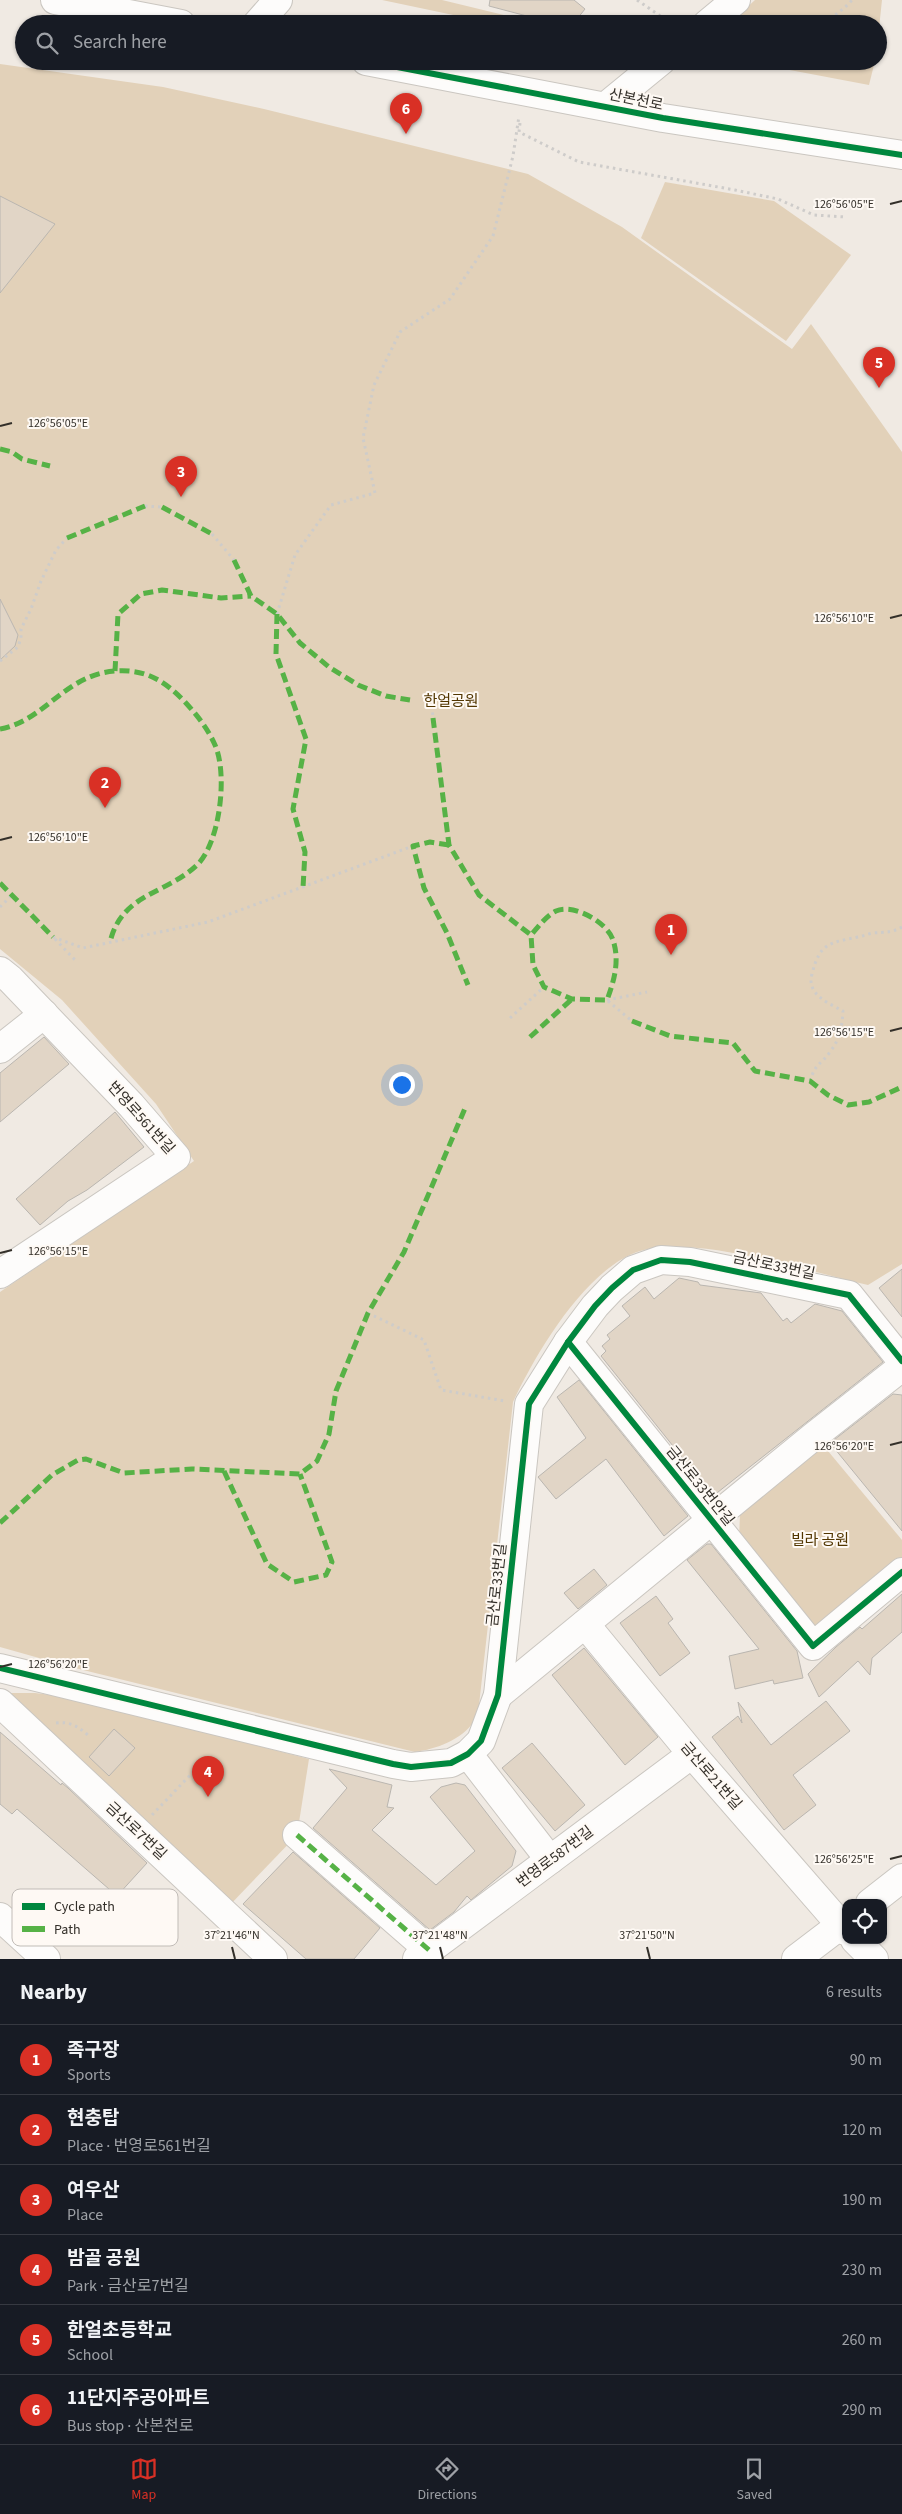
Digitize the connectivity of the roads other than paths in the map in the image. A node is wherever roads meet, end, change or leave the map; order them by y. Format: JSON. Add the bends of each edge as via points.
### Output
{"nodes":[{"id":1,"x":55,"y":0,"type":"edge"},
{"id":2,"x":278,"y":0,"type":"edge"},
{"id":3,"x":736,"y":0,"type":"edge"},
{"id":4,"x":134,"y":15,"type":"edge"},
{"id":5,"x":265,"y":15,"type":"edge"},
{"id":6,"x":718,"y":15,"type":"edge"},
{"id":7,"x":410,"y":70,"type":"edge"},
{"id":8,"x":650,"y":70,"type":"edge"},
{"id":9,"x":606,"y":106,"type":"junction"},
{"id":10,"x":902,"y":156,"type":"edge"},
{"id":11,"x":0,"y":971,"type":"edge"},
{"id":12,"x":44,"y":1014,"type":"junction"},
{"id":13,"x":0,"y":1050,"type":"edge"},
{"id":14,"x":0,"y":1274,"type":"edge"},
{"id":15,"x":568,"y":1342,"type":"junction"},
{"id":16,"x":902,"y":1361,"type":"edge"},
{"id":17,"x":902,"y":1367,"type":"edge"},
{"id":18,"x":711,"y":1519,"type":"junction"},
{"id":19,"x":902,"y":1572,"type":"edge"},
{"id":20,"x":585,"y":1624,"type":"junction"},
{"id":21,"x":0,"y":1668,"type":"edge"},
{"id":22,"x":498,"y":1695,"type":"junction"},
{"id":23,"x":0,"y":1703,"type":"edge"},
{"id":24,"x":468,"y":1754,"type":"junction"},
{"id":25,"x":692,"y":1754,"type":"junction"},
{"id":26,"x":297,"y":1835,"type":"dead end"},
{"id":27,"x":550,"y":1860,"type":"junction"},
{"id":28,"x":902,"y":1878,"type":"edge"},
{"id":29,"x":875,"y":1899,"type":"edge"},
{"id":30,"x":0,"y":1918,"type":"edge"},
{"id":31,"x":842,"y":1923,"type":"edge"},
{"id":32,"x":12,"y":1929,"type":"edge"},
{"id":33,"x":842,"y":1932,"type":"edge"},
{"id":34,"x":860,"y":1944,"type":"edge"},
{"id":35,"x":31,"y":1946,"type":"edge"},
{"id":36,"x":423,"y":1955,"type":"edge"},
{"id":37,"x":46,"y":1959,"type":"edge"},
{"id":38,"x":273,"y":1959,"type":"edge"},
{"id":39,"x":796,"y":1959,"type":"edge"},
{"id":40,"x":874,"y":1959,"type":"edge"}],
"edges":[{"from":1,"to":4,"type":"street"},
{"from":2,"to":5,"type":"street"},
{"from":3,"to":6,"type":"street"},
{"from":7,"to":9,"type":"street","name":"산본천로"},
{"from":8,"to":9,"type":"street","name":"산본천로"},
{"from":9,"to":10,"type":"street","name":"산본천로"},
{"from":11,"to":12,"type":"street","name":"번영로561번길"},
{"from":12,"to":13,"type":"street"},
{"from":12,"to":14,"type":"street","name":"번영로561번길","via":[[176,1157]]},
{"from":15,"to":16,"type":"street","name":"금산로33번길","via":[[612,1288],[633,1270],[661,1260],[698,1264],[849,1295]]},
{"from":15,"to":18,"type":"street","name":"금산로33번안길"},
{"from":15,"to":22,"type":"street","name":"금산로33번길","via":[[529,1404]]},
{"from":17,"to":18,"type":"street","name":"금산로33번안길"},
{"from":18,"to":19,"type":"street","name":"금산로33번안길","via":[[813,1646]]},
{"from":18,"to":20,"type":"street","name":"금산로33번안길"},
{"from":20,"to":22,"type":"street","name":"금산로33번안길"},
{"from":20,"to":25,"type":"street","name":"금산로21번길"},
{"from":21,"to":24,"type":"street","name":"금산로33번길","via":[[393,1764],[433,1766],[451,1763]]},
{"from":22,"to":24,"type":"street","name":"금산로33번길","via":[[481,1741]]},
{"from":23,"to":38,"type":"street","name":"금산로7번길"},
{"from":24,"to":27,"type":"street"},
{"from":25,"to":27,"type":"street","name":"번영로587번길"},
{"from":25,"to":31,"type":"street","name":"금산로21번길"},
{"from":26,"to":36,"type":"street"},
{"from":27,"to":36,"type":"street","name":"번영로587번길"},
{"from":28,"to":29,"type":"street"},
{"from":30,"to":32,"type":"street"},
{"from":33,"to":39,"type":"street"},
{"from":34,"to":40,"type":"street","name":"금산로21번길"},
{"from":35,"to":37,"type":"street"}]}
